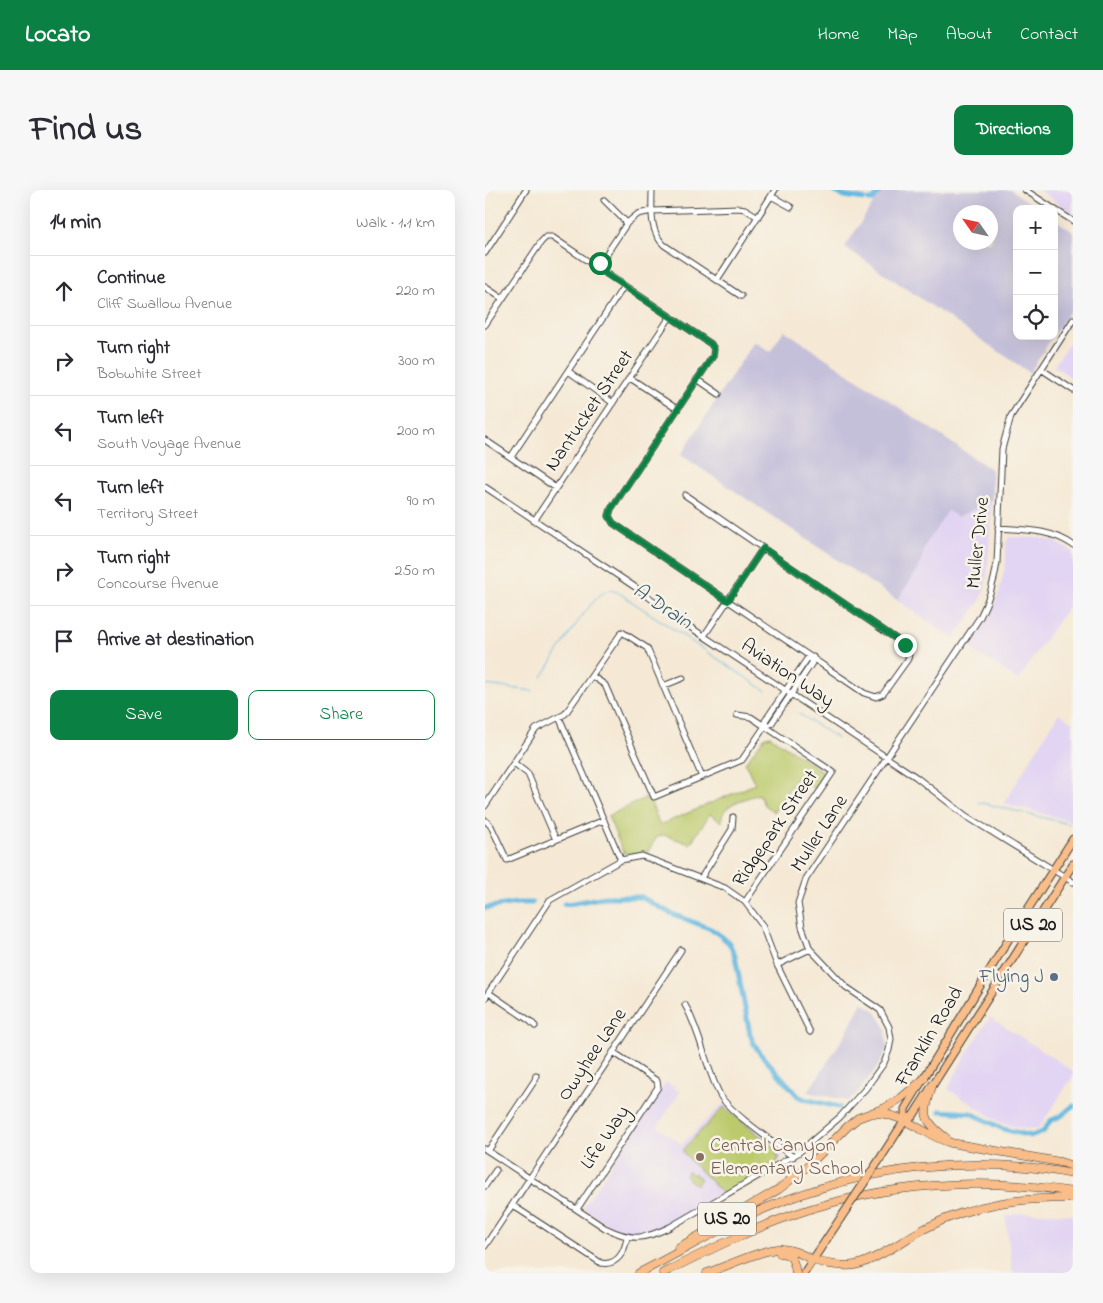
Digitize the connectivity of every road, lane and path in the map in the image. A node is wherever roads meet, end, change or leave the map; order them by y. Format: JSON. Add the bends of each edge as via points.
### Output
{"nodes":[{"id":1,"x":526,"y":190,"type":"edge"},
{"id":2,"x":652,"y":190,"type":"edge"},
{"id":3,"x":775,"y":190,"type":"edge"},
{"id":4,"x":1025,"y":190,"type":"edge"},
{"id":5,"x":771,"y":196,"type":"junction"},
{"id":6,"x":604,"y":200,"type":"dead end"},
{"id":7,"x":1048,"y":205,"type":"edge"},
{"id":8,"x":791,"y":207,"type":"dead end"},
{"id":9,"x":653,"y":211,"type":"junction"},
{"id":10,"x":1058,"y":212,"type":"edge"},
{"id":11,"x":758,"y":217,"type":"junction"},
{"id":12,"x":1073,"y":222,"type":"edge"},
{"id":13,"x":627,"y":223,"type":"junction"},
{"id":14,"x":485,"y":253,"type":"edge"},
{"id":15,"x":597,"y":268,"type":"junction"},
{"id":16,"x":717,"y":280,"type":"junction"},
{"id":17,"x":624,"y":286,"type":"junction"},
{"id":18,"x":485,"y":287,"type":"edge"},
{"id":19,"x":741,"y":296,"type":"dead end"},
{"id":20,"x":503,"y":299,"type":"junction"},
{"id":21,"x":670,"y":317,"type":"junction"},
{"id":22,"x":1073,"y":320,"type":"edge"},
{"id":23,"x":485,"y":325,"type":"edge"},
{"id":24,"x":1041,"y":368,"type":"junction"},
{"id":25,"x":567,"y":371,"type":"junction"},
{"id":26,"x":630,"y":378,"type":"junction"},
{"id":27,"x":697,"y":380,"type":"junction"},
{"id":28,"x":1073,"y":390,"type":"edge"},
{"id":29,"x":719,"y":394,"type":"dead end"},
{"id":30,"x":613,"y":403,"type":"junction"},
{"id":31,"x":677,"y":409,"type":"junction"},
{"id":32,"x":485,"y":440,"type":"edge"},
{"id":33,"x":511,"y":457,"type":"junction"},
{"id":34,"x":485,"y":488,"type":"edge"},
{"id":35,"x":556,"y":488,"type":"junction"},
{"id":36,"x":685,"y":495,"type":"dead end"},
{"id":37,"x":534,"y":521,"type":"junction"},
{"id":38,"x":998,"y":528,"type":"junction"},
{"id":39,"x":1073,"y":545,"type":"edge"},
{"id":40,"x":763,"y":548,"type":"junction"},
{"id":41,"x":728,"y":601,"type":"junction"},
{"id":42,"x":704,"y":636,"type":"junction"},
{"id":43,"x":813,"y":657,"type":"junction"},
{"id":44,"x":592,"y":676,"type":"junction"},
{"id":45,"x":683,"y":678,"type":"dead end"},
{"id":46,"x":663,"y":686,"type":"junction"},
{"id":47,"x":788,"y":693,"type":"junction"},
{"id":48,"x":737,"y":715,"type":"dead end"},
{"id":49,"x":559,"y":717,"type":"junction"},
{"id":50,"x":765,"y":726,"type":"junction"},
{"id":51,"x":887,"y":758,"type":"junction"},
{"id":52,"x":514,"y":763,"type":"junction"},
{"id":53,"x":702,"y":777,"type":"junction"},
{"id":54,"x":485,"y":806,"type":"edge"},
{"id":55,"x":733,"y":817,"type":"dead end"},
{"id":56,"x":485,"y":820,"type":"edge"},
{"id":57,"x":604,"y":820,"type":"junction"},
{"id":58,"x":1073,"y":839,"type":"edge"},
{"id":59,"x":556,"y":840,"type":"junction"},
{"id":60,"x":621,"y":860,"type":"junction"},
{"id":61,"x":1073,"y":864,"type":"edge"},
{"id":62,"x":1053,"y":870,"type":"junction"},
{"id":63,"x":1065,"y":877,"type":"junction"},
{"id":64,"x":701,"y":878,"type":"junction"},
{"id":65,"x":1073,"y":882,"type":"edge"},
{"id":66,"x":745,"y":902,"type":"junction"},
{"id":67,"x":810,"y":949,"type":"junction"},
{"id":68,"x":1002,"y":949,"type":"junction"},
{"id":69,"x":681,"y":950,"type":"dead end"},
{"id":70,"x":777,"y":965,"type":"junction"},
{"id":71,"x":489,"y":993,"type":"junction"},
{"id":72,"x":485,"y":998,"type":"edge"},
{"id":73,"x":685,"y":1005,"type":"dead end"},
{"id":74,"x":978,"y":1013,"type":"junction"},
{"id":75,"x":535,"y":1026,"type":"dead end"},
{"id":76,"x":810,"y":1032,"type":"dead end"},
{"id":77,"x":613,"y":1052,"type":"junction"},
{"id":78,"x":536,"y":1075,"type":"dead end"},
{"id":79,"x":924,"y":1079,"type":"junction"},
{"id":80,"x":932,"y":1086,"type":"junction"},
{"id":81,"x":872,"y":1113,"type":"junction"},
{"id":82,"x":905,"y":1120,"type":"junction"},
{"id":83,"x":951,"y":1143,"type":"junction"},
{"id":84,"x":487,"y":1150,"type":"edge"},
{"id":85,"x":793,"y":1157,"type":"junction"},
{"id":86,"x":1073,"y":1166,"type":"edge"},
{"id":87,"x":496,"y":1170,"type":"dead end"},
{"id":88,"x":1073,"y":1174,"type":"edge"},
{"id":89,"x":530,"y":1178,"type":"junction"},
{"id":90,"x":485,"y":1186,"type":"edge"},
{"id":91,"x":1073,"y":1192,"type":"edge"},
{"id":92,"x":1073,"y":1198,"type":"edge"},
{"id":93,"x":512,"y":1205,"type":"junction"},
{"id":94,"x":577,"y":1209,"type":"junction"},
{"id":95,"x":627,"y":1237,"type":"junction"},
{"id":96,"x":485,"y":1246,"type":"edge"},
{"id":97,"x":751,"y":1257,"type":"junction"},
{"id":98,"x":813,"y":1260,"type":"junction"},
{"id":99,"x":639,"y":1273,"type":"edge"},
{"id":100,"x":663,"y":1273,"type":"edge"},
{"id":101,"x":707,"y":1273,"type":"edge"},
{"id":102,"x":796,"y":1273,"type":"edge"},
{"id":103,"x":804,"y":1273,"type":"edge"}],
"edges":[{"from":1,"to":14,"type":"street"},
{"from":2,"to":9,"type":"street"},
{"from":3,"to":5,"type":"street"},
{"from":4,"to":7,"type":"street"},
{"from":5,"to":8,"type":"street"},
{"from":5,"to":11,"type":"street"},
{"from":6,"to":13,"type":"street"},
{"from":9,"to":11,"type":"street","via":[[739,208]]},
{"from":9,"to":13,"type":"street","via":[[638,214]]},
{"from":9,"to":16,"type":"street","via":[[657,239]]},
{"from":10,"to":12,"type":"street"},
{"from":11,"to":16,"type":"street"},
{"from":13,"to":15,"type":"street"},
{"from":15,"to":17,"type":"street"},
{"from":15,"to":20,"type":"street","via":[[546,237]]},
{"from":16,"to":19,"type":"street"},
{"from":17,"to":21,"type":"street"},
{"from":17,"to":25,"type":"street"},
{"from":18,"to":20,"type":"street"},
{"from":20,"to":23,"type":"street"},
{"from":21,"to":26,"type":"street","name":"Nantucket Street"},
{"from":21,"to":27,"type":"street","via":[[714,349]]},
{"from":22,"to":24,"type":"street","name":"Muller Drive"},
{"from":24,"to":28,"type":"street"},
{"from":24,"to":38,"type":"street","name":"Muller Drive","via":[[1011,416],[1005,433]]},
{"from":25,"to":30,"type":"street"},
{"from":25,"to":33,"type":"street"},
{"from":26,"to":30,"type":"street","name":"Nantucket Street"},
{"from":26,"to":31,"type":"street"},
{"from":27,"to":29,"type":"street"},
{"from":27,"to":31,"type":"street"},
{"from":30,"to":35,"type":"street","name":"Nantucket Street"},
{"from":31,"to":41,"type":"street","via":[[609,516],[613,523]]},
{"from":32,"to":33,"type":"street"},
{"from":33,"to":35,"type":"street"},
{"from":34,"to":37,"type":"street","name":"Aviation Way"},
{"from":35,"to":37,"type":"street","name":"Nantucket Street"},
{"from":36,"to":40,"type":"street"},
{"from":37,"to":42,"type":"street","name":"Aviation Way"},
{"from":38,"to":39,"type":"street","via":[[1054,534]]},
{"from":38,"to":51,"type":"street","name":"Muller Drive","via":[[997,564],[988,601]]},
{"from":40,"to":41,"type":"street"},
{"from":40,"to":43,"type":"street","via":[[909,648],[908,659],[883,694],[876,697],[864,693]]},
{"from":41,"to":42,"type":"street"},
{"from":41,"to":43,"type":"street"},
{"from":42,"to":47,"type":"street","name":"Aviation Way"},
{"from":43,"to":47,"type":"street","via":[[807,660]]},
{"from":44,"to":46,"type":"street","via":[[622,632],[647,648]]},
{"from":44,"to":49,"type":"street","via":[[565,714]]},
{"from":44,"to":53,"type":"street","via":[[605,685],[654,797]]},
{"from":45,"to":46,"type":"street"},
{"from":46,"to":53,"type":"street"},
{"from":47,"to":50,"type":"street","via":[[765,721]]},
{"from":47,"to":51,"type":"street","name":"Aviation Way"},
{"from":48,"to":50,"type":"street","via":[[751,717]]},
{"from":49,"to":52,"type":"street","via":[[536,729]]},
{"from":49,"to":57,"type":"street"},
{"from":50,"to":53,"type":"street","via":[[742,760]]},
{"from":50,"to":66,"type":"street","name":"Ridgepark Street","via":[[833,772]]},
{"from":51,"to":62,"type":"street","name":"Aviation Way","via":[[973,820]]},
{"from":51,"to":67,"type":"street","name":"Muller Lane","via":[[806,879],[798,903],[801,927]]},
{"from":52,"to":54,"type":"street"},
{"from":52,"to":59,"type":"street","via":[[527,774]]},
{"from":55,"to":64,"type":"street","via":[[732,829]]},
{"from":56,"to":59,"type":"street","via":[[507,860]]},
{"from":57,"to":59,"type":"street"},
{"from":57,"to":60,"type":"street"},
{"from":58,"to":62,"type":"main road","number":"US 20"},
{"from":60,"to":64,"type":"street","via":[[641,856]]},
{"from":60,"to":71,"type":"street","via":[[549,900]]},
{"from":61,"to":63,"type":"main road","number":"US 20"},
{"from":62,"to":63,"type":"street","name":"Aviation Way"},
{"from":62,"to":68,"type":"main road","name":"Franklin Road","number":"US 20"},
{"from":63,"to":65,"type":"street","name":"Aviation Way"},
{"from":63,"to":74,"type":"main road","name":"Franklin Road","number":"US 20"},
{"from":64,"to":66,"type":"street","via":[[725,888]]},
{"from":66,"to":70,"type":"street","via":[[762,925]]},
{"from":67,"to":70,"type":"street"},
{"from":67,"to":85,"type":"street","name":"Muller Lane","via":[[846,986],[880,1010],[889,1027],[891,1040],[884,1063],[866,1088],[840,1117]]},
{"from":68,"to":74,"type":"main road","via":[[996,968],[973,1006]]},
{"from":68,"to":79,"type":"main road","name":"Franklin Road","number":"US 20"},
{"from":69,"to":77,"type":"street","name":"Owyhee Lane"},
{"from":70,"to":76,"type":"street"},
{"from":71,"to":72,"type":"street"},
{"from":71,"to":75,"type":"street"},
{"from":73,"to":85,"type":"street","via":[[694,1020],[720,1095],[730,1107]]},
{"from":74,"to":80,"type":"main road","name":"Franklin Road","number":"US 20"},
{"from":77,"to":89,"type":"street","name":"Owyhee Lane"},
{"from":77,"to":94,"type":"street","name":"Life Way","via":[[659,1087]]},
{"from":78,"to":84,"type":"street"},
{"from":79,"to":81,"type":"highway","number":"US 20","via":[[901,1098]]},
{"from":79,"to":82,"type":"main road","name":"Franklin Road","number":"US 20","via":[[905,1110]]},
{"from":80,"to":82,"type":"main road","name":"Franklin Road","number":"US 20","via":[[913,1116]]},
{"from":80,"to":83,"type":"highway","via":[[925,1110],[927,1119]]},
{"from":81,"to":82,"type":"highway"},
{"from":81,"to":99,"type":"highway","number":"US 20","via":[[847,1126],[779,1189]]},
{"from":82,"to":83,"type":"highway"},
{"from":82,"to":98,"type":"main road","name":"Franklin Road","number":"US 20","bridge":true},
{"from":83,"to":86,"type":"highway"},
{"from":84,"to":89,"type":"street"},
{"from":85,"to":95,"type":"street","name":"Muller Lane","via":[[670,1227],[651,1236]]},
{"from":87,"to":90,"type":"street"},
{"from":88,"to":99,"type":"highway","via":[[1004,1165],[969,1165],[891,1171],[834,1183],[771,1206]]},
{"from":89,"to":93,"type":"street","name":"Owyhee Lane"},
{"from":89,"to":94,"type":"street"},
{"from":91,"to":100,"type":"highway","via":[[972,1184],[871,1194],[775,1222],[727,1241]]},
{"from":92,"to":98,"type":"highway","via":[[1011,1200],[979,1207],[952,1216],[859,1264],[846,1266]]},
{"from":93,"to":95,"type":"street","via":[[601,1263],[607,1264],[620,1257]]},
{"from":93,"to":96,"type":"street","name":"Owyhee Lane"},
{"from":94,"to":95,"type":"street","via":[[605,1228]]},
{"from":97,"to":98,"type":"highway","number":"US 20","via":[[781,1249],[797,1251]]},
{"from":97,"to":101,"type":"highway","number":"US 20"},
{"from":97,"to":102,"type":"highway","via":[[786,1254],[794,1260]]},
{"from":98,"to":103,"type":"main road","name":"Franklin Road"}]}
